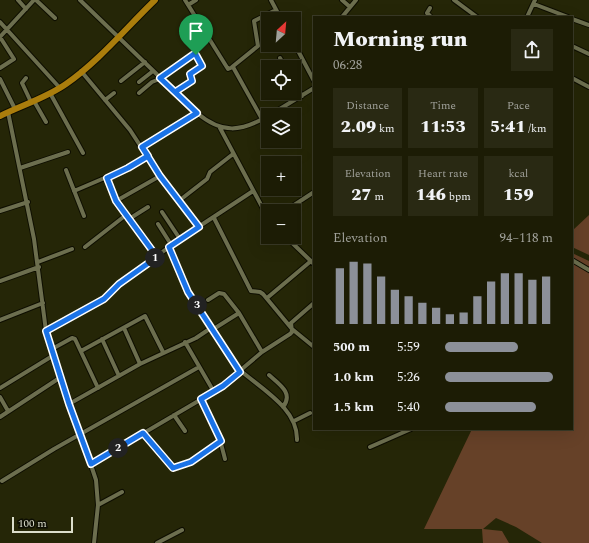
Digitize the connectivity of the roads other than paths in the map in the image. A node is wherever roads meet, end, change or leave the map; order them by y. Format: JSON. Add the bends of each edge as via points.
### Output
{"nodes":[{"id":1,"x":18,"y":0,"type":"edge"},
{"id":2,"x":35,"y":0,"type":"edge"},
{"id":3,"x":80,"y":0,"type":"edge"},
{"id":4,"x":155,"y":0,"type":"edge"},
{"id":5,"x":185,"y":0,"type":"edge"},
{"id":6,"x":196,"y":0,"type":"edge"},
{"id":7,"x":271,"y":0,"type":"edge"},
{"id":8,"x":342,"y":0,"type":"edge"},
{"id":9,"x":356,"y":0,"type":"edge"},
{"id":10,"x":454,"y":0,"type":"edge"},
{"id":11,"x":534,"y":2,"type":"edge"},
{"id":12,"x":188,"y":5,"type":"junction"},
{"id":13,"x":350,"y":7,"type":"junction"},
{"id":14,"x":430,"y":8,"type":"dead end"},
{"id":15,"x":26,"y":9,"type":"junction"},
{"id":16,"x":276,"y":10,"type":"joint"},
{"id":17,"x":343,"y":16,"type":"edge"},
{"id":18,"x":430,"y":16,"type":"edge"},
{"id":19,"x":476,"y":16,"type":"edge"},
{"id":20,"x":527,"y":16,"type":"edge"},
{"id":21,"x":566,"y":16,"type":"edge"},
{"id":22,"x":55,"y":18,"type":"dead end"},
{"id":23,"x":573,"y":19,"type":"edge"},
{"id":24,"x":0,"y":22,"type":"edge"},
{"id":25,"x":589,"y":25,"type":"edge"},
{"id":26,"x":8,"y":29,"type":"junction"},
{"id":27,"x":118,"y":36,"type":"junction"},
{"id":28,"x":0,"y":37,"type":"edge"},
{"id":29,"x":573,"y":46,"type":"edge"},
{"id":30,"x":299,"y":52,"type":"edge"},
{"id":31,"x":589,"y":54,"type":"edge"},
{"id":32,"x":145,"y":62,"type":"junction"},
{"id":33,"x":232,"y":67,"type":"junction"},
{"id":34,"x":0,"y":68,"type":"edge"},
{"id":35,"x":153,"y":71,"type":"junction"},
{"id":36,"x":81,"y":72,"type":"junction"},
{"id":37,"x":26,"y":78,"type":"dead end"},
{"id":38,"x":160,"y":78,"type":"junction"},
{"id":39,"x":0,"y":79,"type":"edge"},
{"id":40,"x":313,"y":79,"type":"edge"},
{"id":41,"x":573,"y":79,"type":"edge"},
{"id":42,"x":121,"y":81,"type":"dead end"},
{"id":43,"x":139,"y":82,"type":"dead end"},
{"id":44,"x":59,"y":87,"type":"junction"},
{"id":45,"x":589,"y":87,"type":"edge"},
{"id":46,"x":313,"y":89,"type":"edge"},
{"id":47,"x":175,"y":92,"type":"junction"},
{"id":48,"x":50,"y":93,"type":"junction"},
{"id":49,"x":114,"y":93,"type":"dead end"},
{"id":50,"x":139,"y":93,"type":"dead end"},
{"id":51,"x":302,"y":96,"type":"joint"},
{"id":52,"x":105,"y":100,"type":"junction"},
{"id":53,"x":33,"y":101,"type":"junction"},
{"id":54,"x":282,"y":108,"type":"edge"},
{"id":55,"x":15,"y":109,"type":"junction"},
{"id":56,"x":8,"y":112,"type":"junction"},
{"id":57,"x":197,"y":113,"type":"junction"},
{"id":58,"x":0,"y":116,"type":"edge"},
{"id":59,"x":261,"y":117,"type":"edge"},
{"id":60,"x":261,"y":119,"type":"edge"},
{"id":61,"x":46,"y":122,"type":"dead end"},
{"id":62,"x":220,"y":128,"type":"junction"},
{"id":63,"x":142,"y":147,"type":"junction"},
{"id":64,"x":68,"y":152,"type":"dead end"},
{"id":65,"x":83,"y":152,"type":"dead end"},
{"id":66,"x":233,"y":154,"type":"junction"},
{"id":67,"x":148,"y":156,"type":"junction"},
{"id":68,"x":20,"y":168,"type":"junction"},
{"id":69,"x":66,"y":170,"type":"dead end"},
{"id":70,"x":160,"y":176,"type":"junction"},
{"id":71,"x":107,"y":178,"type":"junction"},
{"id":72,"x":253,"y":190,"type":"junction"},
{"id":73,"x":74,"y":191,"type":"junction"},
{"id":74,"x":313,"y":193,"type":"edge"},
{"id":75,"x":180,"y":200,"type":"junction"},
{"id":76,"x":116,"y":201,"type":"junction"},
{"id":77,"x":28,"y":202,"type":"junction"},
{"id":78,"x":296,"y":204,"type":"edge"},
{"id":79,"x":261,"y":205,"type":"edge"},
{"id":80,"x":148,"y":207,"type":"dead end"},
{"id":81,"x":0,"y":211,"type":"edge"},
{"id":82,"x":162,"y":212,"type":"dead end"},
{"id":83,"x":126,"y":215,"type":"junction"},
{"id":84,"x":84,"y":216,"type":"dead end"},
{"id":85,"x":214,"y":218,"type":"junction"},
{"id":86,"x":129,"y":220,"type":"junction"},
{"id":87,"x":158,"y":224,"type":"dead end"},
{"id":88,"x":199,"y":227,"type":"junction"},
{"id":89,"x":180,"y":239,"type":"junction"},
{"id":90,"x":293,"y":244,"type":"edge"},
{"id":91,"x":170,"y":246,"type":"junction"},
{"id":92,"x":85,"y":247,"type":"dead end"},
{"id":93,"x":72,"y":249,"type":"dead end"},
{"id":94,"x":157,"y":257,"type":"junction"},
{"id":95,"x":573,"y":261,"type":"edge"},
{"id":96,"x":312,"y":262,"type":"edge"},
{"id":97,"x":39,"y":264,"type":"junction"},
{"id":98,"x":589,"y":270,"type":"edge"},
{"id":99,"x":0,"y":281,"type":"edge"},
{"id":100,"x":267,"y":298,"type":"junction"},
{"id":101,"x":208,"y":300,"type":"dead end"},
{"id":102,"x":42,"y":303,"type":"junction"},
{"id":103,"x":313,"y":304,"type":"edge"},
{"id":104,"x":310,"y":306,"type":"junction"},
{"id":105,"x":313,"y":309,"type":"edge"},
{"id":106,"x":239,"y":313,"type":"junction"},
{"id":107,"x":0,"y":320,"type":"edge"},
{"id":108,"x":124,"y":328,"type":"junction"},
{"id":109,"x":212,"y":329,"type":"junction"},
{"id":110,"x":292,"y":329,"type":"junction"},
{"id":111,"x":46,"y":331,"type":"junction"},
{"id":112,"x":102,"y":340,"type":"junction"},
{"id":113,"x":185,"y":342,"type":"junction"},
{"id":114,"x":313,"y":346,"type":"edge"},
{"id":115,"x":52,"y":349,"type":"junction"},
{"id":116,"x":81,"y":351,"type":"junction"},
{"id":117,"x":163,"y":352,"type":"junction"},
{"id":118,"x":262,"y":352,"type":"junction"},
{"id":119,"x":54,"y":356,"type":"junction"},
{"id":120,"x":140,"y":364,"type":"junction"},
{"id":121,"x":199,"y":367,"type":"junction"},
{"id":122,"x":240,"y":371,"type":"junction"},
{"id":123,"x":269,"y":375,"type":"dead end"},
{"id":124,"x":119,"y":376,"type":"junction"},
{"id":125,"x":61,"y":377,"type":"junction"},
{"id":126,"x":0,"y":388,"type":"edge"},
{"id":127,"x":98,"y":388,"type":"junction"},
{"id":128,"x":214,"y":392,"type":"junction"},
{"id":129,"x":0,"y":397,"type":"edge"},
{"id":130,"x":201,"y":399,"type":"junction"},
{"id":131,"x":69,"y":404,"type":"junction"},
{"id":132,"x":283,"y":407,"type":"junction"},
{"id":133,"x":8,"y":412,"type":"junction"},
{"id":134,"x":310,"y":413,"type":"dead end"},
{"id":135,"x":174,"y":415,"type":"junction"},
{"id":136,"x":0,"y":417,"type":"edge"},
{"id":137,"x":294,"y":421,"type":"junction"},
{"id":138,"x":409,"y":430,"type":"edge"},
{"id":139,"x":185,"y":431,"type":"dead end"},
{"id":140,"x":143,"y":433,"type":"junction"},
{"id":141,"x":80,"y":435,"type":"junction"},
{"id":142,"x":297,"y":440,"type":"dead end"},
{"id":143,"x":221,"y":441,"type":"junction"},
{"id":144,"x":370,"y":447,"type":"dead end"},
{"id":145,"x":225,"y":459,"type":"dead end"},
{"id":146,"x":91,"y":464,"type":"junction"},
{"id":147,"x":2,"y":481,"type":"dead end"},
{"id":148,"x":122,"y":492,"type":"dead end"},
{"id":149,"x":98,"y":505,"type":"junction"},
{"id":150,"x":182,"y":530,"type":"dead end"},
{"id":151,"x":94,"y":543,"type":"edge"},
{"id":152,"x":157,"y":543,"type":"edge"}],
"edges":[{"from":1,"to":15,"type":"street"},
{"from":2,"to":15,"type":"street"},
{"from":2,"to":22,"type":"street"},
{"from":3,"to":27,"type":"street"},
{"from":4,"to":27,"type":"highway"},
{"from":5,"to":12,"type":"street"},
{"from":6,"to":12,"type":"street"},
{"from":7,"to":16,"type":"street"},
{"from":8,"to":13,"type":"street"},
{"from":9,"to":13,"type":"street"},
{"from":10,"to":19,"type":"street"},
{"from":11,"to":20,"type":"street"},
{"from":11,"to":21,"type":"street"},
{"from":12,"to":33,"type":"street","via":[[228,69]]},
{"from":13,"to":17,"type":"street"},
{"from":14,"to":18,"type":"street","via":[[427,13]]},
{"from":15,"to":26,"type":"street"},
{"from":16,"to":33,"type":"street","via":[[254,21],[258,46]]},
{"from":23,"to":25,"type":"street"},
{"from":24,"to":26,"type":"street"},
{"from":26,"to":28,"type":"street"},
{"from":26,"to":44,"type":"street"},
{"from":27,"to":32,"type":"street"},
{"from":27,"to":36,"type":"highway"},
{"from":28,"to":34,"type":"street","via":[[14,59]]},
{"from":29,"to":31,"type":"street"},
{"from":30,"to":40,"type":"street"},
{"from":32,"to":35,"type":"street"},
{"from":32,"to":42,"type":"street"},
{"from":33,"to":59,"type":"street"},
{"from":35,"to":38,"type":"street"},
{"from":35,"to":43,"type":"street"},
{"from":36,"to":44,"type":"highway"},
{"from":36,"to":52,"type":"street"},
{"from":37,"to":53,"type":"street","via":[[22,83]]},
{"from":38,"to":47,"type":"street"},
{"from":38,"to":47,"type":"street","via":[[196,55],[202,66],[190,74],[192,81]]},
{"from":38,"to":50,"type":"street"},
{"from":39,"to":55,"type":"street"},
{"from":41,"to":45,"type":"street"},
{"from":44,"to":48,"type":"highway"},
{"from":46,"to":51,"type":"street"},
{"from":47,"to":57,"type":"street"},
{"from":48,"to":53,"type":"highway"},
{"from":48,"to":65,"type":"street"},
{"from":49,"to":52,"type":"street"},
{"from":51,"to":54,"type":"street"},
{"from":52,"to":63,"type":"street"},
{"from":53,"to":55,"type":"highway"},
{"from":53,"to":61,"type":"street"},
{"from":55,"to":56,"type":"highway"},
{"from":56,"to":58,"type":"highway"},
{"from":56,"to":68,"type":"street"},
{"from":57,"to":62,"type":"street"},
{"from":57,"to":63,"type":"street"},
{"from":60,"to":62,"type":"street","via":[[243,128]]},
{"from":62,"to":66,"type":"street"},
{"from":63,"to":67,"type":"street"},
{"from":64,"to":68,"type":"street"},
{"from":66,"to":72,"type":"street"},
{"from":66,"to":75,"type":"street"},
{"from":67,"to":70,"type":"street"},
{"from":67,"to":71,"type":"street"},
{"from":68,"to":77,"type":"street"},
{"from":69,"to":73,"type":"street"},
{"from":70,"to":75,"type":"street"},
{"from":70,"to":76,"type":"street"},
{"from":71,"to":73,"type":"street"},
{"from":71,"to":76,"type":"street"},
{"from":72,"to":79,"type":"street"},
{"from":72,"to":85,"type":"street"},
{"from":73,"to":84,"type":"street"},
{"from":74,"to":78,"type":"street"},
{"from":75,"to":88,"type":"street"},
{"from":76,"to":83,"type":"street"},
{"from":77,"to":81,"type":"street"},
{"from":77,"to":97,"type":"street"},
{"from":80,"to":86,"type":"street"},
{"from":82,"to":89,"type":"street"},
{"from":83,"to":86,"type":"street"},
{"from":83,"to":92,"type":"street"},
{"from":85,"to":88,"type":"street"},
{"from":85,"to":100,"type":"street","via":[[251,291],[260,292]]},
{"from":86,"to":94,"type":"street"},
{"from":87,"to":91,"type":"street"},
{"from":88,"to":89,"type":"street"},
{"from":89,"to":91,"type":"street"},
{"from":90,"to":96,"type":"street"},
{"from":91,"to":94,"type":"street"},
{"from":91,"to":109,"type":"street","via":[[186,288]]},
{"from":93,"to":97,"type":"street"},
{"from":94,"to":111,"type":"street","via":[[119,284],[104,299]]},
{"from":95,"to":98,"type":"street"},
{"from":96,"to":100,"type":"street"},
{"from":97,"to":99,"type":"street"},
{"from":97,"to":102,"type":"street"},
{"from":100,"to":110,"type":"street"},
{"from":101,"to":106,"type":"street","via":[[223,293]]},
{"from":102,"to":107,"type":"street"},
{"from":102,"to":111,"type":"street"},
{"from":103,"to":104,"type":"street"},
{"from":104,"to":105,"type":"street"},
{"from":104,"to":110,"type":"street","via":[[291,323]]},
{"from":106,"to":109,"type":"street"},
{"from":106,"to":118,"type":"street"},
{"from":108,"to":112,"type":"street"},
{"from":108,"to":117,"type":"street","via":[[146,317]]},
{"from":108,"to":120,"type":"street"},
{"from":109,"to":113,"type":"street"},
{"from":109,"to":122,"type":"street"},
{"from":110,"to":114,"type":"street"},
{"from":110,"to":118,"type":"street","via":[[287,336]]},
{"from":111,"to":115,"type":"street"},
{"from":112,"to":116,"type":"street"},
{"from":112,"to":124,"type":"street"},
{"from":113,"to":117,"type":"street"},
{"from":113,"to":121,"type":"street"},
{"from":115,"to":116,"type":"street","via":[[76,338]]},
{"from":115,"to":119,"type":"street"},
{"from":116,"to":127,"type":"street"},
{"from":117,"to":120,"type":"street"},
{"from":118,"to":122,"type":"street"},
{"from":119,"to":125,"type":"street"},
{"from":119,"to":126,"type":"street"},
{"from":120,"to":124,"type":"street"},
{"from":121,"to":128,"type":"street"},
{"from":121,"to":141,"type":"street"},
{"from":122,"to":128,"type":"street"},
{"from":122,"to":132,"type":"street"},
{"from":123,"to":132,"type":"street","via":[[287,394],[287,402]]},
{"from":124,"to":127,"type":"street"},
{"from":125,"to":131,"type":"street"},
{"from":125,"to":133,"type":"street"},
{"from":127,"to":131,"type":"street"},
{"from":128,"to":130,"type":"street"},
{"from":129,"to":133,"type":"street"},
{"from":130,"to":135,"type":"street"},
{"from":130,"to":143,"type":"street"},
{"from":131,"to":141,"type":"street"},
{"from":132,"to":137,"type":"street"},
{"from":133,"to":136,"type":"street"},
{"from":134,"to":137,"type":"street"},
{"from":135,"to":139,"type":"street"},
{"from":135,"to":140,"type":"street"},
{"from":137,"to":142,"type":"street"},
{"from":138,"to":144,"type":"street"},
{"from":140,"to":143,"type":"street","via":[[173,468],[191,462]]},
{"from":140,"to":146,"type":"street"},
{"from":141,"to":146,"type":"street"},
{"from":141,"to":147,"type":"street"},
{"from":143,"to":145,"type":"street"},
{"from":146,"to":149,"type":"street","via":[[96,480]]},
{"from":148,"to":149,"type":"street"},
{"from":149,"to":151,"type":"street"},
{"from":150,"to":152,"type":"street"}]}
